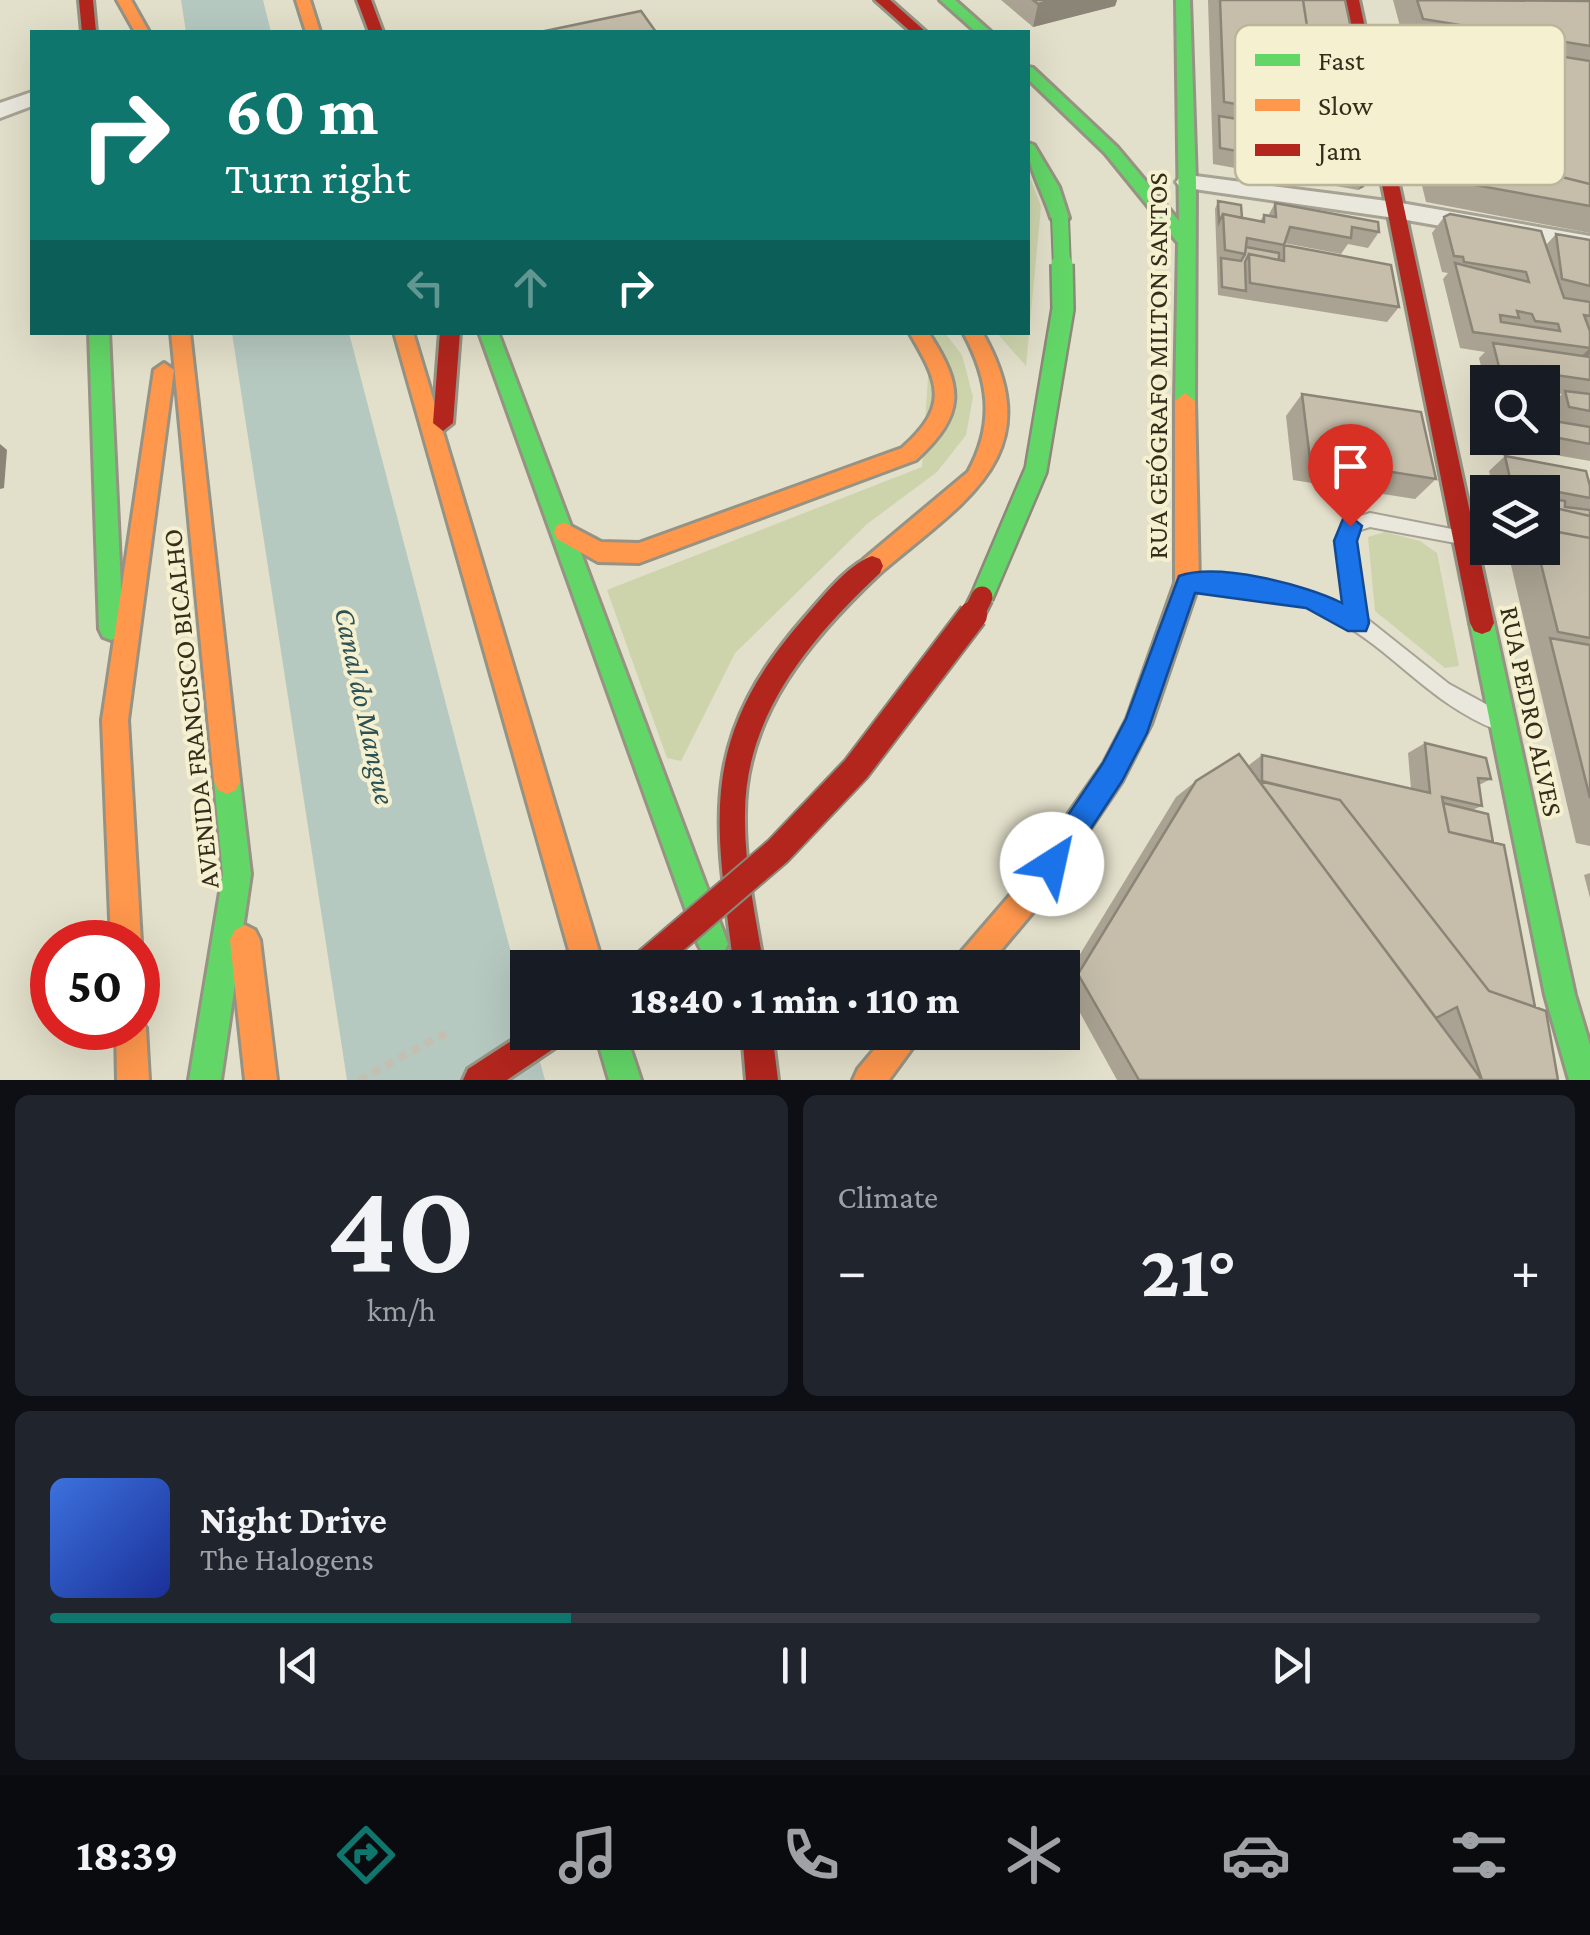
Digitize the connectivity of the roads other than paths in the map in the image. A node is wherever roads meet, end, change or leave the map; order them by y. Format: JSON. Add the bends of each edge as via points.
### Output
{"nodes":[{"id":1,"x":86,"y":0,"type":"edge"},
{"id":2,"x":101,"y":0,"type":"edge"},
{"id":3,"x":124,"y":0,"type":"edge"},
{"id":4,"x":144,"y":0,"type":"edge"},
{"id":5,"x":303,"y":0,"type":"edge"},
{"id":6,"x":364,"y":0,"type":"edge"},
{"id":7,"x":947,"y":0,"type":"edge"},
{"id":8,"x":1183,"y":0,"type":"edge"},
{"id":9,"x":1352,"y":0,"type":"edge"},
{"id":10,"x":894,"y":15,"type":"edge"},
{"id":11,"x":1357,"y":25,"type":"edge"},
{"id":12,"x":93,"y":30,"type":"edge"},
{"id":13,"x":94,"y":30,"type":"edge"},
{"id":14,"x":144,"y":30,"type":"edge"},
{"id":15,"x":145,"y":30,"type":"edge"},
{"id":16,"x":312,"y":30,"type":"edge"},
{"id":17,"x":375,"y":30,"type":"edge"},
{"id":18,"x":917,"y":30,"type":"edge"},
{"id":19,"x":982,"y":30,"type":"edge"},
{"id":20,"x":1030,"y":73,"type":"edge"},
{"id":21,"x":30,"y":100,"type":"edge"},
{"id":22,"x":0,"y":111,"type":"edge"},
{"id":23,"x":1108,"y":142,"type":"junction"},
{"id":24,"x":1166,"y":146,"type":"junction"},
{"id":25,"x":1030,"y":151,"type":"edge"},
{"id":26,"x":1188,"y":182,"type":"junction"},
{"id":27,"x":1390,"y":185,"type":"edge"},
{"id":28,"x":1395,"y":210,"type":"junction"},
{"id":29,"x":1184,"y":239,"type":"junction"},
{"id":30,"x":1590,"y":244,"type":"edge"},
{"id":31,"x":99,"y":335,"type":"edge"},
{"id":32,"x":169,"y":335,"type":"edge"},
{"id":33,"x":180,"y":335,"type":"edge"},
{"id":34,"x":404,"y":335,"type":"edge"},
{"id":35,"x":450,"y":335,"type":"edge"},
{"id":36,"x":489,"y":335,"type":"edge"},
{"id":37,"x":920,"y":335,"type":"edge"},
{"id":38,"x":974,"y":335,"type":"edge"},
{"id":39,"x":440,"y":461,"type":"junction"},
{"id":40,"x":564,"y":532,"type":"junction"},
{"id":41,"x":1462,"y":538,"type":"junction"},
{"id":42,"x":1187,"y":583,"type":"junction"},
{"id":43,"x":1357,"y":623,"type":"junction"},
{"id":44,"x":115,"y":720,"type":"junction"},
{"id":45,"x":1506,"y":725,"type":"junction"},
{"id":46,"x":237,"y":874,"type":"junction"},
{"id":47,"x":125,"y":920,"type":"edge"},
{"id":48,"x":584,"y":950,"type":"edge"},
{"id":49,"x":661,"y":950,"type":"edge"},
{"id":50,"x":715,"y":950,"type":"edge"},
{"id":51,"x":746,"y":950,"type":"edge"},
{"id":52,"x":982,"y":950,"type":"edge"},
{"id":53,"x":131,"y":1050,"type":"edge"},
{"id":54,"x":524,"y":1050,"type":"edge"},
{"id":55,"x":616,"y":1050,"type":"edge"},
{"id":56,"x":751,"y":1050,"type":"edge"},
{"id":57,"x":758,"y":1050,"type":"edge"},
{"id":58,"x":894,"y":1050,"type":"edge"},
{"id":59,"x":133,"y":1080,"type":"edge"},
{"id":60,"x":205,"y":1080,"type":"edge"},
{"id":61,"x":261,"y":1080,"type":"edge"},
{"id":62,"x":480,"y":1080,"type":"edge"},
{"id":63,"x":625,"y":1080,"type":"edge"},
{"id":64,"x":762,"y":1080,"type":"edge"},
{"id":65,"x":868,"y":1080,"type":"edge"},
{"id":66,"x":1585,"y":1080,"type":"edge"}],
"edges":[{"from":1,"to":12,"type":"main road"},
{"from":2,"to":13,"type":"lane"},
{"from":3,"to":14,"type":"main road"},
{"from":4,"to":15,"type":"main road"},
{"from":5,"to":16,"type":"main road"},
{"from":6,"to":17,"type":"main road"},
{"from":7,"to":19,"type":"main road"},
{"from":8,"to":24,"type":"main road","name":"RUA GEÓGRAFO MILTON SANTOS"},
{"from":9,"to":11,"type":"main road","name":"RUA PEDRO ALVES"},
{"from":10,"to":18,"type":"main road"},
{"from":20,"to":23,"type":"main road"},
{"from":21,"to":22,"type":"street"},
{"from":23,"to":24,"type":"main road","via":[[1127,151]]},
{"from":23,"to":29,"type":"main road"},
{"from":24,"to":26,"type":"main road","name":"RUA GEÓGRAFO MILTON SANTOS"},
{"from":25,"to":49,"type":"main road","bridge":true,"via":[[1060,218],[1062,310],[1036,470],[1007,547],[966,630],[856,768],[778,851]]},
{"from":26,"to":28,"type":"street"},
{"from":26,"to":29,"type":"main road","name":"RUA GEÓGRAFO MILTON SANTOS"},
{"from":27,"to":28,"type":"main road","name":"RUA PEDRO ALVES"},
{"from":28,"to":30,"type":"street"},
{"from":28,"to":41,"type":"main road","name":"RUA PEDRO ALVES"},
{"from":29,"to":42,"type":"main road","name":"RUA GEÓGRAFO MILTON SANTOS"},
{"from":31,"to":44,"type":"main road"},
{"from":32,"to":44,"type":"main road"},
{"from":33,"to":46,"type":"main road","name":"AVENIDA FRANCISCO BICALHO"},
{"from":34,"to":39,"type":"main road"},
{"from":35,"to":39,"type":"main road"},
{"from":36,"to":40,"type":"main road"},
{"from":37,"to":40,"type":"main road","via":[[946,375],[949,406],[935,433],[909,454],[639,554],[598,552]]},
{"from":38,"to":51,"type":"main road","via":[[995,371],[1002,401],[992,455],[976,478],[797,637],[743,741],[732,790]]},
{"from":39,"to":48,"type":"main road"},
{"from":40,"to":50,"type":"main road"},
{"from":41,"to":43,"type":"lane","via":[[1370,520],[1350,526],[1345,541]]},
{"from":41,"to":45,"type":"main road","name":"RUA PEDRO ALVES"},
{"from":42,"to":43,"type":"lane","via":[[1310,598]]},
{"from":42,"to":52,"type":"main road","name":"RUA GEÓGRAFO MILTON SANTOS","via":[[1138,724],[1113,772],[1028,896]]},
{"from":43,"to":45,"type":"lane","via":[[1469,711]]},
{"from":44,"to":47,"type":"main road"},
{"from":45,"to":66,"type":"main road","name":"RUA PEDRO ALVES","via":[[1560,995]]},
{"from":46,"to":60,"type":"main road"},
{"from":46,"to":61,"type":"main road","name":"AVENIDA FRANCISCO BICALHO"},
{"from":53,"to":59,"type":"main road"},
{"from":54,"to":62,"type":"main road"},
{"from":55,"to":63,"type":"main road"},
{"from":56,"to":64,"type":"main road"},
{"from":57,"to":64,"type":"main road"},
{"from":58,"to":65,"type":"main road"}]}
